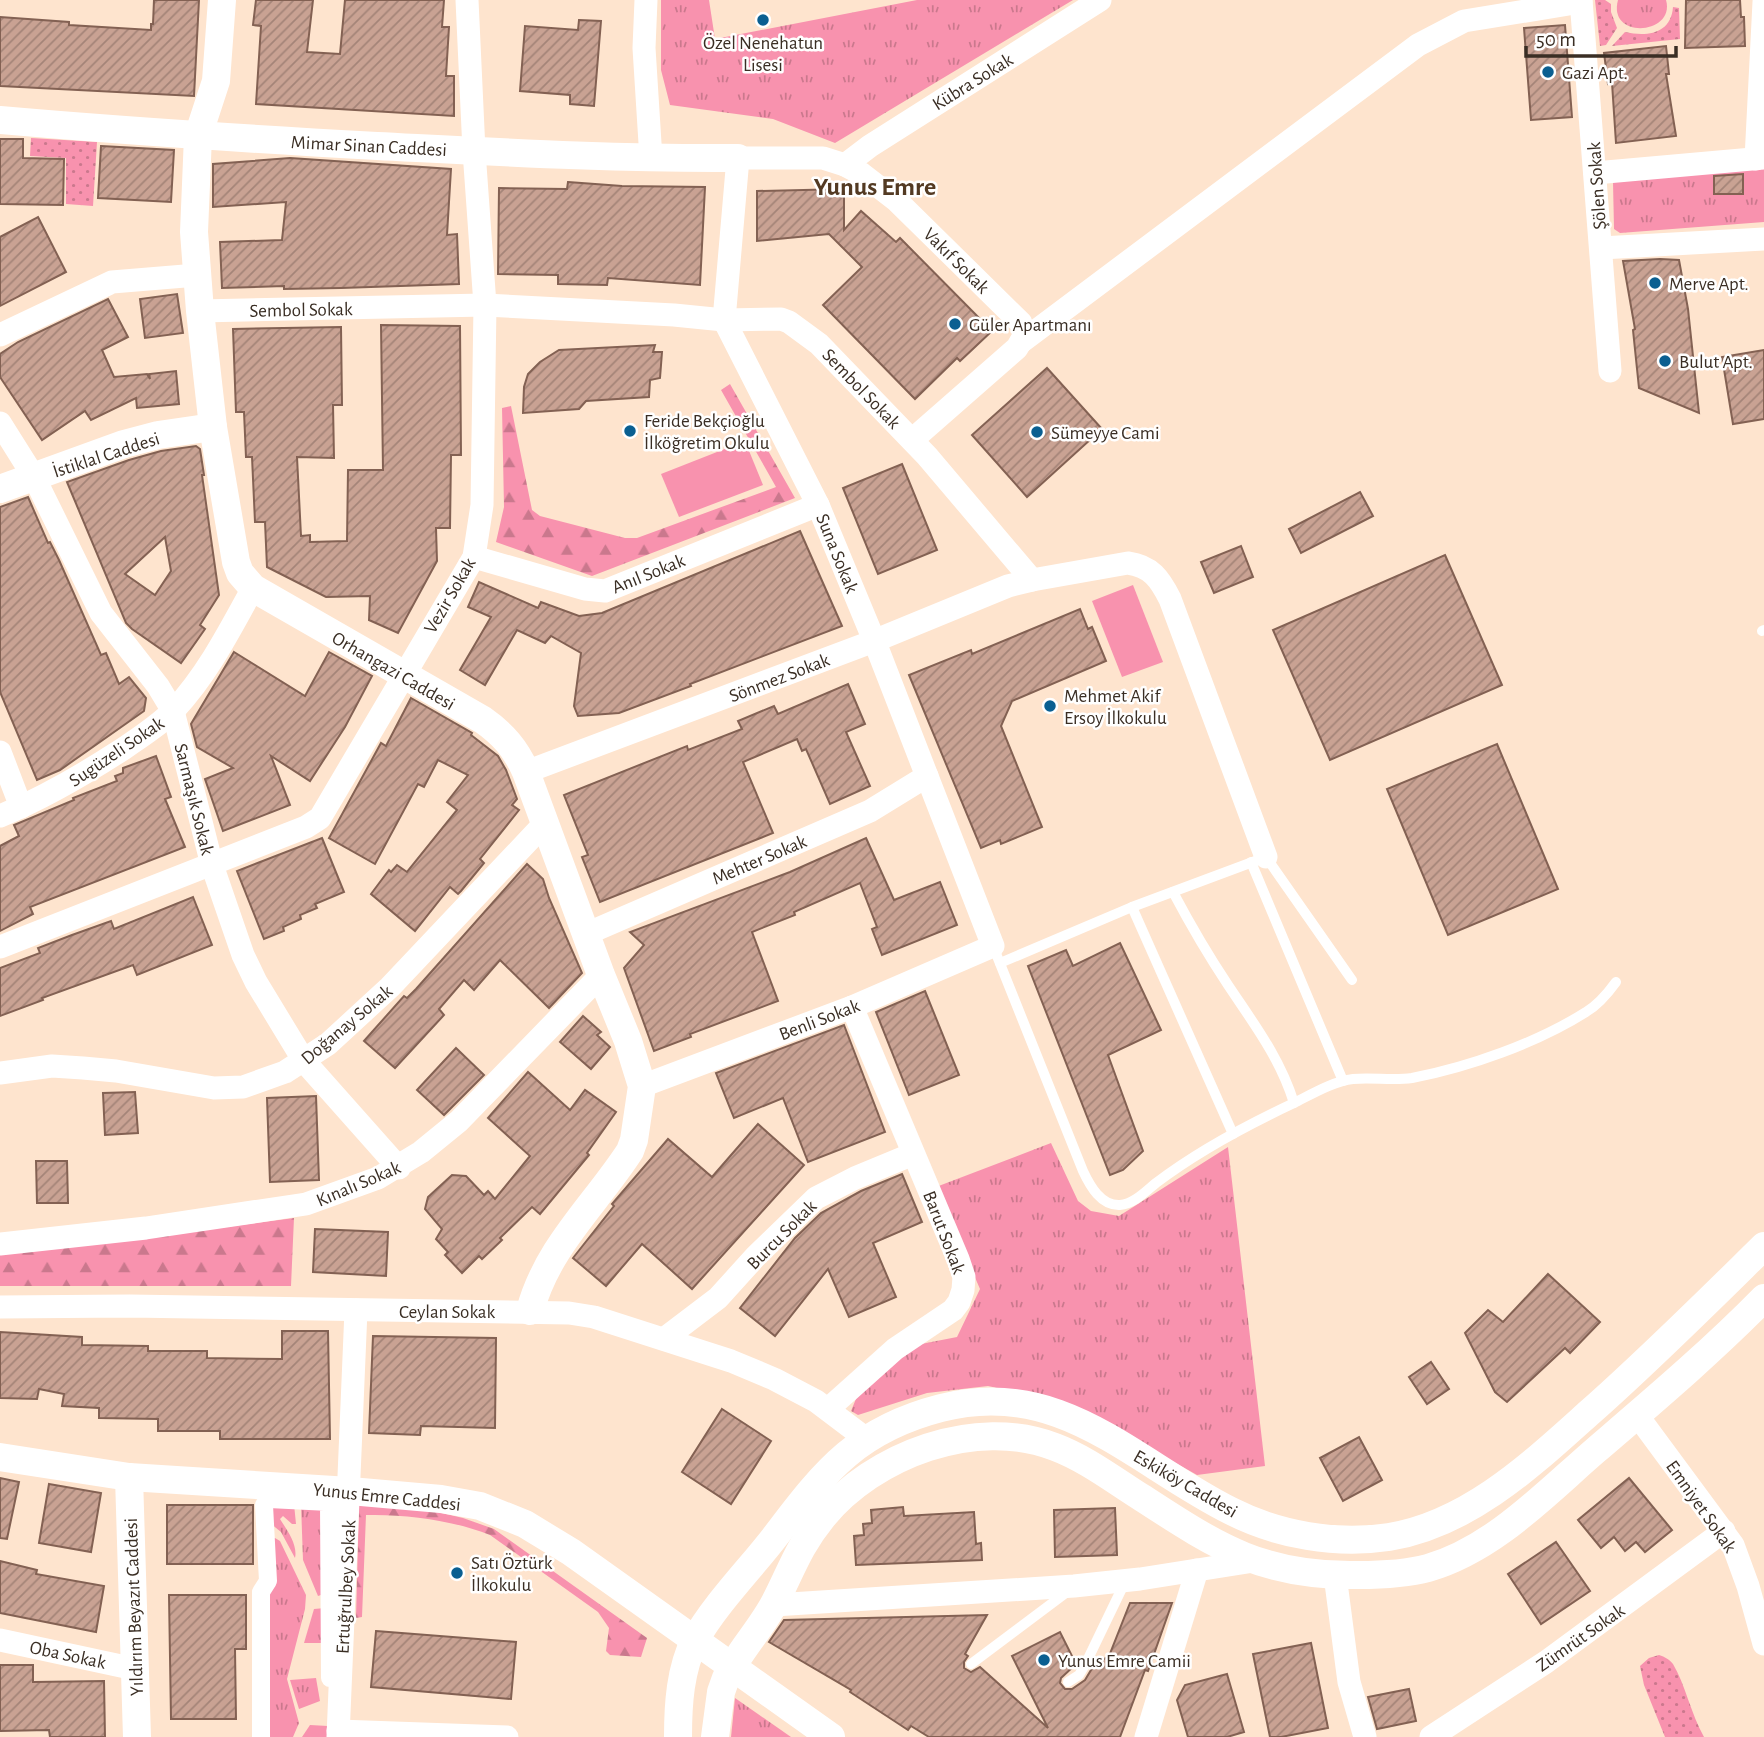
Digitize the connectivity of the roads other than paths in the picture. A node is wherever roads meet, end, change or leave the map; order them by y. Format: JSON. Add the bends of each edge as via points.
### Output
{"nodes":[{"id":1,"x":222,"y":0,"type":"edge"},
{"id":2,"x":467,"y":0,"type":"edge"},
{"id":3,"x":646,"y":0,"type":"edge"},
{"id":4,"x":1100,"y":0,"type":"edge"},
{"id":5,"x":1581,"y":1,"type":"edge"},
{"id":6,"x":1764,"y":2,"type":"edge"},
{"id":7,"x":0,"y":120,"type":"edge"},
{"id":8,"x":198,"y":136,"type":"junction"},
{"id":9,"x":474,"y":151,"type":"junction"},
{"id":10,"x":738,"y":158,"type":"junction"},
{"id":11,"x":651,"y":159,"type":"junction"},
{"id":12,"x":1760,"y":159,"type":"edge"},
{"id":13,"x":845,"y":165,"type":"junction"},
{"id":14,"x":1595,"y":173,"type":"junction"},
{"id":15,"x":1764,"y":239,"type":"edge"},
{"id":16,"x":1601,"y":248,"type":"junction"},
{"id":17,"x":197,"y":275,"type":"junction"},
{"id":18,"x":485,"y":305,"type":"junction"},
{"id":19,"x":200,"y":311,"type":"junction"},
{"id":20,"x":724,"y":320,"type":"junction"},
{"id":21,"x":0,"y":335,"type":"edge"},
{"id":22,"x":1021,"y":342,"type":"junction"},
{"id":23,"x":1610,"y":371,"type":"dead end"},
{"id":24,"x":0,"y":423,"type":"edge"},
{"id":25,"x":213,"y":427,"type":"junction"},
{"id":26,"x":912,"y":440,"type":"junction"},
{"id":27,"x":34,"y":477,"type":"junction"},
{"id":28,"x":0,"y":489,"type":"edge"},
{"id":29,"x":818,"y":505,"type":"junction"},
{"id":30,"x":474,"y":557,"type":"junction"},
{"id":31,"x":1032,"y":580,"type":"junction"},
{"id":32,"x":253,"y":588,"type":"junction"},
{"id":33,"x":874,"y":641,"type":"junction"},
{"id":34,"x":403,"y":675,"type":"junction"},
{"id":35,"x":173,"y":711,"type":"junction"},
{"id":36,"x":0,"y":751,"type":"edge"},
{"id":37,"x":526,"y":772,"type":"junction"},
{"id":38,"x":927,"y":776,"type":"junction"},
{"id":39,"x":11,"y":811,"type":"edge"},
{"id":40,"x":545,"y":823,"type":"junction"},
{"id":41,"x":1258,"y":860,"type":"junction"},
{"id":42,"x":212,"y":865,"type":"junction"},
{"id":43,"x":1173,"y":892,"type":"junction"},
{"id":44,"x":1132,"y":908,"type":"junction"},
{"id":45,"x":586,"y":934,"type":"junction"},
{"id":46,"x":0,"y":947,"type":"edge"},
{"id":47,"x":997,"y":954,"type":"junction"},
{"id":48,"x":601,"y":975,"type":"junction"},
{"id":49,"x":1352,"y":980,"type":"dead end"},
{"id":50,"x":1616,"y":982,"type":"dead end"},
{"id":51,"x":852,"y":1007,"type":"junction"},
{"id":52,"x":304,"y":1061,"type":"junction"},
{"id":53,"x":0,"y":1073,"type":"edge"},
{"id":54,"x":1343,"y":1081,"type":"junction"},
{"id":55,"x":642,"y":1086,"type":"junction"},
{"id":56,"x":1294,"y":1103,"type":"junction"},
{"id":57,"x":1233,"y":1134,"type":"junction"},
{"id":58,"x":913,"y":1154,"type":"junction"},
{"id":59,"x":399,"y":1168,"type":"junction"},
{"id":60,"x":0,"y":1244,"type":"edge"},
{"id":61,"x":1764,"y":1246,"type":"edge"},
{"id":62,"x":1764,"y":1298,"type":"edge"},
{"id":63,"x":0,"y":1307,"type":"edge"},
{"id":64,"x":356,"y":1310,"type":"junction"},
{"id":65,"x":530,"y":1311,"type":"junction"},
{"id":66,"x":664,"y":1339,"type":"junction"},
{"id":67,"x":828,"y":1409,"type":"junction"},
{"id":68,"x":1637,"y":1415,"type":"junction"},
{"id":69,"x":865,"y":1438,"type":"junction"},
{"id":70,"x":0,"y":1457,"type":"edge"},
{"id":71,"x":129,"y":1477,"type":"junction"},
{"id":72,"x":350,"y":1490,"type":"junction"},
{"id":73,"x":1724,"y":1531,"type":"junction"},
{"id":74,"x":1254,"y":1561,"type":"junction"},
{"id":75,"x":1197,"y":1570,"type":"junction"},
{"id":76,"x":1335,"y":1575,"type":"junction"},
{"id":77,"x":1125,"y":1581,"type":"junction"},
{"id":78,"x":1756,"y":1581,"type":"edge"},
{"id":79,"x":1074,"y":1586,"type":"junction"},
{"id":80,"x":774,"y":1605,"type":"junction"},
{"id":81,"x":0,"y":1640,"type":"edge"},
{"id":82,"x":695,"y":1640,"type":"junction"},
{"id":83,"x":1764,"y":1644,"type":"edge"},
{"id":84,"x":971,"y":1664,"type":"dead end"},
{"id":85,"x":731,"y":1667,"type":"junction"},
{"id":86,"x":135,"y":1669,"type":"junction"},
{"id":87,"x":1068,"y":1682,"type":"dead end"},
{"id":88,"x":336,"y":1735,"type":"edge"},
{"id":89,"x":137,"y":1737,"type":"edge"},
{"id":90,"x":261,"y":1737,"type":"edge"},
{"id":91,"x":507,"y":1737,"type":"edge"},
{"id":92,"x":678,"y":1737,"type":"edge"},
{"id":93,"x":715,"y":1737,"type":"edge"},
{"id":94,"x":831,"y":1737,"type":"edge"},
{"id":95,"x":1146,"y":1737,"type":"edge"},
{"id":96,"x":1365,"y":1737,"type":"edge"},
{"id":97,"x":1431,"y":1737,"type":"edge"}],
"edges":[{"from":1,"to":8,"type":"street","name":"Orhangazi Caddesi","via":[[216,82]]},
{"from":2,"to":9,"type":"street","name":"Vezir Sokak"},
{"from":3,"to":11,"type":"street","via":[[644,48]]},
{"from":4,"to":13,"type":"street","name":"Kübra Sokak"},
{"from":5,"to":14,"type":"street","name":"Şölen Sokak"},
{"from":5,"to":22,"type":"street","via":[[1464,21],[1418,44]]},
{"from":6,"to":12,"type":"street"},
{"from":7,"to":8,"type":"street","name":"Mimar Sinan Caddesi"},
{"from":8,"to":9,"type":"street","name":"Mimar Sinan Caddesi"},
{"from":8,"to":17,"type":"street","name":"Orhangazi Caddesi"},
{"from":9,"to":11,"type":"street","name":"Mimar Sinan Caddesi"},
{"from":9,"to":18,"type":"street","name":"Vezir Sokak"},
{"from":10,"to":11,"type":"street","name":"Mimar Sinan Caddesi"},
{"from":10,"to":13,"type":"street","name":"Vakıf Sokak","via":[[823,158]]},
{"from":10,"to":20,"type":"street"},
{"from":12,"to":14,"type":"street"},
{"from":13,"to":22,"type":"street","name":"Vakıf Sokak","via":[[897,201],[1021,323]]},
{"from":14,"to":16,"type":"street","name":"Şölen Sokak"},
{"from":15,"to":16,"type":"street"},
{"from":16,"to":23,"type":"street","name":"Şölen Sokak"},
{"from":17,"to":19,"type":"street","name":"Orhangazi Caddesi"},
{"from":17,"to":21,"type":"street","via":[[112,282]]},
{"from":18,"to":19,"type":"street","name":"Sembol Sokak"},
{"from":18,"to":20,"type":"street","name":"Sembol Sokak"},
{"from":18,"to":30,"type":"street","name":"Vezir Sokak","via":[[482,505]]},
{"from":19,"to":25,"type":"street","name":"Orhangazi Caddesi"},
{"from":20,"to":26,"type":"street","name":"Sembol Sokak","via":[[772,318],[797,327],[820,344]]},
{"from":20,"to":29,"type":"street","name":"Suna Sokak"},
{"from":22,"to":26,"type":"street"},
{"from":24,"to":27,"type":"street","name":"Sarmaşık Sokak"},
{"from":25,"to":27,"type":"street","name":"İstiklal Caddesi","via":[[124,444]]},
{"from":25,"to":32,"type":"street","name":"Orhangazi Caddesi","via":[[236,562]]},
{"from":26,"to":31,"type":"street","name":"Sembol Sokak"},
{"from":27,"to":28,"type":"street","name":"İstiklal Caddesi"},
{"from":27,"to":35,"type":"street","name":"Sarmaşık Sokak","via":[[101,613]]},
{"from":29,"to":30,"type":"street","name":"Anıl Sokak","via":[[605,591]]},
{"from":29,"to":33,"type":"street","name":"Suna Sokak"},
{"from":30,"to":34,"type":"street","name":"Vezir Sokak"},
{"from":31,"to":33,"type":"street","name":"Sönmez Sokak"},
{"from":31,"to":41,"type":"street","via":[[1128,563],[1152,571],[1162,582]]},
{"from":32,"to":34,"type":"street","name":"Orhangazi Caddesi"},
{"from":32,"to":35,"type":"street","name":"Sugüzeli Sokak","via":[[212,660]]},
{"from":33,"to":37,"type":"street","name":"Sönmez Sokak"},
{"from":33,"to":38,"type":"street","name":"Suna Sokak"},
{"from":34,"to":37,"type":"street","name":"Orhangazi Caddesi","via":[[500,732]]},
{"from":34,"to":42,"type":"street","name":"Vezir Sokak","via":[[320,818]]},
{"from":35,"to":39,"type":"street","name":"Sugüzeli Sokak","via":[[139,739],[60,789]]},
{"from":35,"to":42,"type":"street","name":"Sarmaşık Sokak"},
{"from":36,"to":39,"type":"street"},
{"from":37,"to":40,"type":"street","name":"Orhangazi Caddesi"},
{"from":38,"to":45,"type":"street","name":"Mehter Sokak","via":[[870,811]]},
{"from":38,"to":47,"type":"street","name":"Suna Sokak"},
{"from":40,"to":45,"type":"street","name":"Orhangazi Caddesi"},
{"from":40,"to":52,"type":"street","name":"Doğanay Sokak","via":[[390,988]]},
{"from":41,"to":43,"type":"lane"},
{"from":41,"to":49,"type":"lane"},
{"from":41,"to":54,"type":"lane"},
{"from":42,"to":46,"type":"street","name":"Vezir Sokak"},
{"from":42,"to":52,"type":"street","name":"Sarmaşık Sokak","via":[[243,955]]},
{"from":43,"to":44,"type":"lane"},
{"from":43,"to":56,"type":"lane","via":[[1206,952],[1273,1052]]},
{"from":44,"to":47,"type":"lane"},
{"from":44,"to":57,"type":"lane"},
{"from":45,"to":48,"type":"street","name":"Orhangazi Caddesi"},
{"from":47,"to":51,"type":"street","name":"Benli Sokak"},
{"from":47,"to":57,"type":"lane","via":[[1083,1171],[1099,1197],[1120,1205],[1130,1202]]},
{"from":48,"to":55,"type":"street","name":"Orhangazi Caddesi"},
{"from":48,"to":59,"type":"street","name":"Kınalı Sokak","via":[[458,1121]]},
{"from":50,"to":54,"type":"lane","via":[[1588,1012],[1484,1057],[1409,1078]]},
{"from":51,"to":55,"type":"street","name":"Benli Sokak"},
{"from":51,"to":58,"type":"street","name":"Barut Sokak"},
{"from":52,"to":53,"type":"street","name":"Doğanay Sokak","via":[[268,1080],[224,1088],[83,1068],[52,1066]]},
{"from":52,"to":59,"type":"street","name":"Sarmaşık Sokak"},
{"from":54,"to":56,"type":"lane"},
{"from":55,"to":65,"type":"street","name":"Orhangazi Caddesi","via":[[629,1151],[559,1246]]},
{"from":56,"to":57,"type":"lane"},
{"from":58,"to":66,"type":"street","name":"Burcu Sokak","via":[[816,1198],[718,1298]]},
{"from":58,"to":67,"type":"street","name":"Barut Sokak","via":[[958,1259],[963,1290],[953,1310],[895,1349]]},
{"from":59,"to":60,"type":"street","name":"Kınalı Sokak","via":[[306,1204]]},
{"from":61,"to":69,"type":"street","name":"Eskiköy Caddesi","via":[[1631,1376],[1516,1475],[1453,1516],[1393,1536],[1339,1540],[1256,1522],[1216,1503],[1087,1424],[1033,1405],[1009,1401],[950,1406]]},
{"from":62,"to":68,"type":"street"},
{"from":63,"to":64,"type":"street","name":"Ceylan Sokak"},
{"from":64,"to":65,"type":"street","name":"Ceylan Sokak"},
{"from":64,"to":72,"type":"street","name":"Ertuğrulbey Sokak"},
{"from":65,"to":66,"type":"street","name":"Ceylan Sokak","via":[[594,1317]]},
{"from":66,"to":67,"type":"street","name":"Ceylan Sokak","via":[[774,1379]]},
{"from":67,"to":69,"type":"street","name":"Ceylan Sokak"},
{"from":68,"to":73,"type":"street","name":"Emniyet Sokak"},
{"from":68,"to":76,"type":"street","via":[[1499,1531],[1465,1553],[1408,1572]]},
{"from":69,"to":82,"type":"street","name":"Eskiköy Caddesi","via":[[807,1493]]},
{"from":70,"to":71,"type":"street","name":"Yunus Emre Caddesi"},
{"from":71,"to":72,"type":"street","name":"Yunus Emre Caddesi"},
{"from":71,"to":86,"type":"street","name":"Yıldırım Beyazıt Caddesi"},
{"from":72,"to":82,"type":"street","name":"Yunus Emre Caddesi","via":[[462,1502],[525,1524]]},
{"from":72,"to":88,"type":"street","name":"Ertuğrulbey Sokak"},
{"from":73,"to":78,"type":"street","name":"Emniyet Sokak"},
{"from":73,"to":97,"type":"street","name":"Zümrüt Sokak","via":[[1546,1662]]},
{"from":74,"to":75,"type":"street"},
{"from":74,"to":76,"type":"street","via":[[1301,1573]]},
{"from":74,"to":80,"type":"street","via":[[1214,1543],[1051,1445],[969,1438],[898,1458],[839,1498],[798,1552]]},
{"from":75,"to":77,"type":"street"},
{"from":75,"to":95,"type":"street"},
{"from":76,"to":96,"type":"street","via":[[1342,1647]]},
{"from":77,"to":79,"type":"street"},
{"from":77,"to":87,"type":"lane","via":[[1086,1665]]},
{"from":78,"to":83,"type":"street","name":"Emniyet Sokak"},
{"from":79,"to":80,"type":"street"},
{"from":79,"to":84,"type":"lane"},
{"from":80,"to":85,"type":"street"},
{"from":81,"to":86,"type":"street","name":"Oba Sokak"},
{"from":82,"to":85,"type":"street","name":"Yunus Emre Caddesi"},
{"from":82,"to":92,"type":"street","name":"Eskiköy Caddesi","via":[[683,1677]]},
{"from":85,"to":93,"type":"street","via":[[721,1692]]},
{"from":85,"to":94,"type":"street","name":"Yunus Emre Caddesi"},
{"from":86,"to":89,"type":"street","name":"Yıldırım Beyazıt Caddesi"},
{"from":88,"to":90,"type":"street","via":[[329,1502],[269,1499],[264,1505],[268,1581],[261,1592]]},
{"from":88,"to":91,"type":"street"}]}
